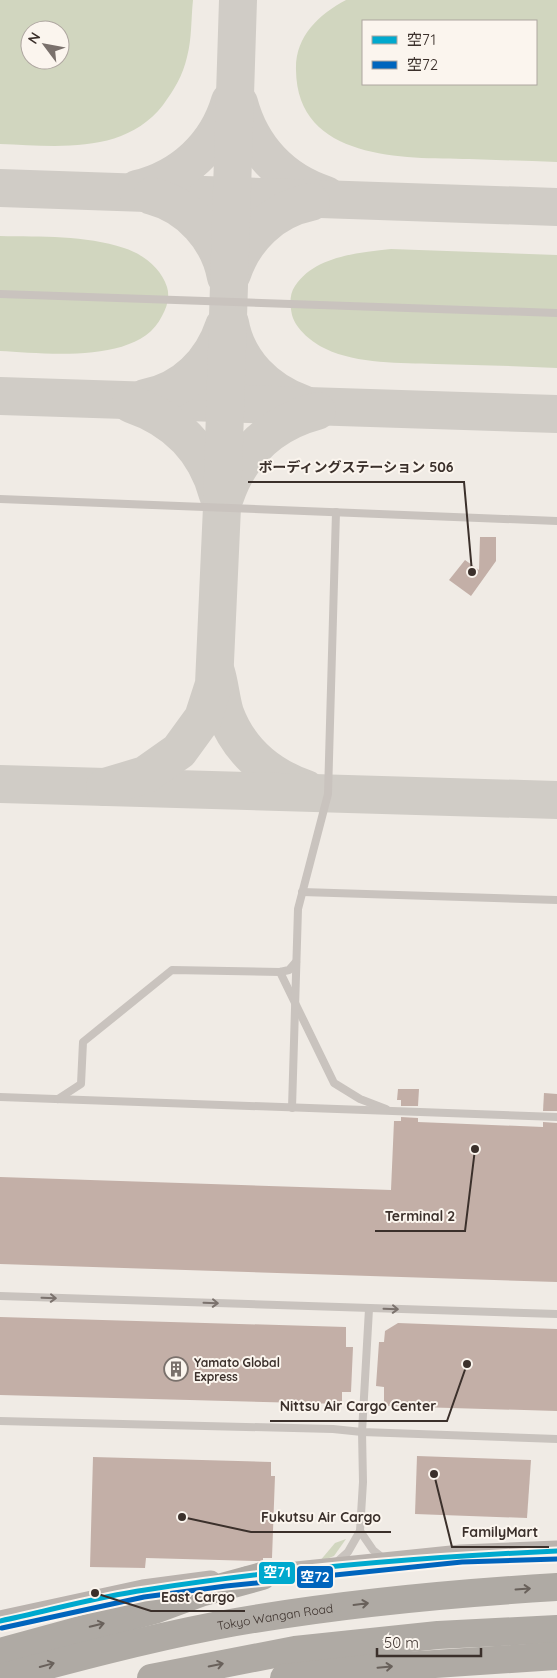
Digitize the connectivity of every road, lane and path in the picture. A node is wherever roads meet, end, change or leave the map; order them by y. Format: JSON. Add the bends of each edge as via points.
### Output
{"nodes":[{"id":1,"x":0,"y":294,"type":"edge"},
{"id":2,"x":557,"y":313,"type":"edge"},
{"id":3,"x":0,"y":499,"type":"edge"},
{"id":4,"x":336,"y":512,"type":"junction"},
{"id":5,"x":557,"y":521,"type":"edge"},
{"id":6,"x":302,"y":892,"type":"junction"},
{"id":7,"x":557,"y":900,"type":"edge"},
{"id":8,"x":296,"y":962,"type":"junction"},
{"id":9,"x":280,"y":972,"type":"junction"},
{"id":10,"x":295,"y":1002,"type":"junction"},
{"id":11,"x":0,"y":1097,"type":"edge"},
{"id":12,"x":58,"y":1099,"type":"junction"},
{"id":13,"x":292,"y":1108,"type":"junction"},
{"id":14,"x":392,"y":1111,"type":"junction"},
{"id":15,"x":557,"y":1117,"type":"edge"},
{"id":16,"x":0,"y":1296,"type":"edge"},
{"id":17,"x":369,"y":1309,"type":"junction"},
{"id":18,"x":557,"y":1314,"type":"edge"},
{"id":19,"x":0,"y":1422,"type":"edge"},
{"id":20,"x":362,"y":1432,"type":"junction"},
{"id":21,"x":557,"y":1439,"type":"edge"},
{"id":22,"x":360,"y":1531,"type":"junction"},
{"id":23,"x":557,"y":1551,"type":"edge"},
{"id":24,"x":395,"y":1563,"type":"junction"},
{"id":25,"x":324,"y":1570,"type":"junction"},
{"id":26,"x":262,"y":1576,"type":"junction"},
{"id":27,"x":557,"y":1587,"type":"edge"},
{"id":28,"x":0,"y":1621,"type":"edge"},
{"id":29,"x":557,"y":1629,"type":"edge"},
{"id":30,"x":0,"y":1652,"type":"edge"},
{"id":31,"x":557,"y":1656,"type":"edge"},
{"id":32,"x":0,"y":1678,"type":"edge"},
{"id":33,"x":151,"y":1678,"type":"edge"},
{"id":34,"x":284,"y":1678,"type":"edge"}],
"edges":[{"from":1,"to":2,"type":"lane"},
{"from":3,"to":4,"type":"lane"},
{"from":4,"to":5,"type":"lane"},
{"from":4,"to":6,"type":"lane","via":[[328,794]]},
{"from":6,"to":7,"type":"lane"},
{"from":6,"to":8,"type":"lane","via":[[298,908]]},
{"from":8,"to":9,"type":"lane","via":[[289,970]]},
{"from":8,"to":10,"type":"lane"},
{"from":9,"to":10,"type":"lane"},
{"from":9,"to":12,"type":"lane","via":[[172,970],[83,1042],[81,1084]]},
{"from":10,"to":13,"type":"lane"},
{"from":10,"to":14,"type":"lane","via":[[334,1083],[360,1099]]},
{"from":11,"to":12,"type":"lane"},
{"from":12,"to":13,"type":"lane"},
{"from":13,"to":14,"type":"lane"},
{"from":14,"to":15,"type":"lane"},
{"from":16,"to":17,"type":"lane","one_way":true},
{"from":17,"to":18,"type":"lane","one_way":true},
{"from":17,"to":20,"type":"lane"},
{"from":19,"to":20,"type":"lane"},
{"from":20,"to":21,"type":"lane"},
{"from":20,"to":22,"type":"lane","via":[[364,1482]]},
{"from":22,"to":24,"type":"lane","via":[[378,1555]]},
{"from":22,"to":25,"type":"lane","via":[[343,1558]]},
{"from":23,"to":24,"type":"street","via":[[460,1555]]},
{"from":24,"to":25,"type":"street"},
{"from":25,"to":26,"type":"street"},
{"from":26,"to":28,"type":"street","via":[[143,1590]]},
{"from":30,"to":26,"type":"highway","one_way":true,"via":[[154,1610]]},
{"from":32,"to":27,"type":"highway","name":"Tokyo Wangan Road","one_way":true,"via":[[109,1649],[275,1616],[455,1593]]},
{"from":33,"to":29,"type":"highway","one_way":true,"via":[[295,1650],[438,1635]]},
{"from":34,"to":31,"type":"highway","one_way":true,"via":[[383,1667]]}]}
